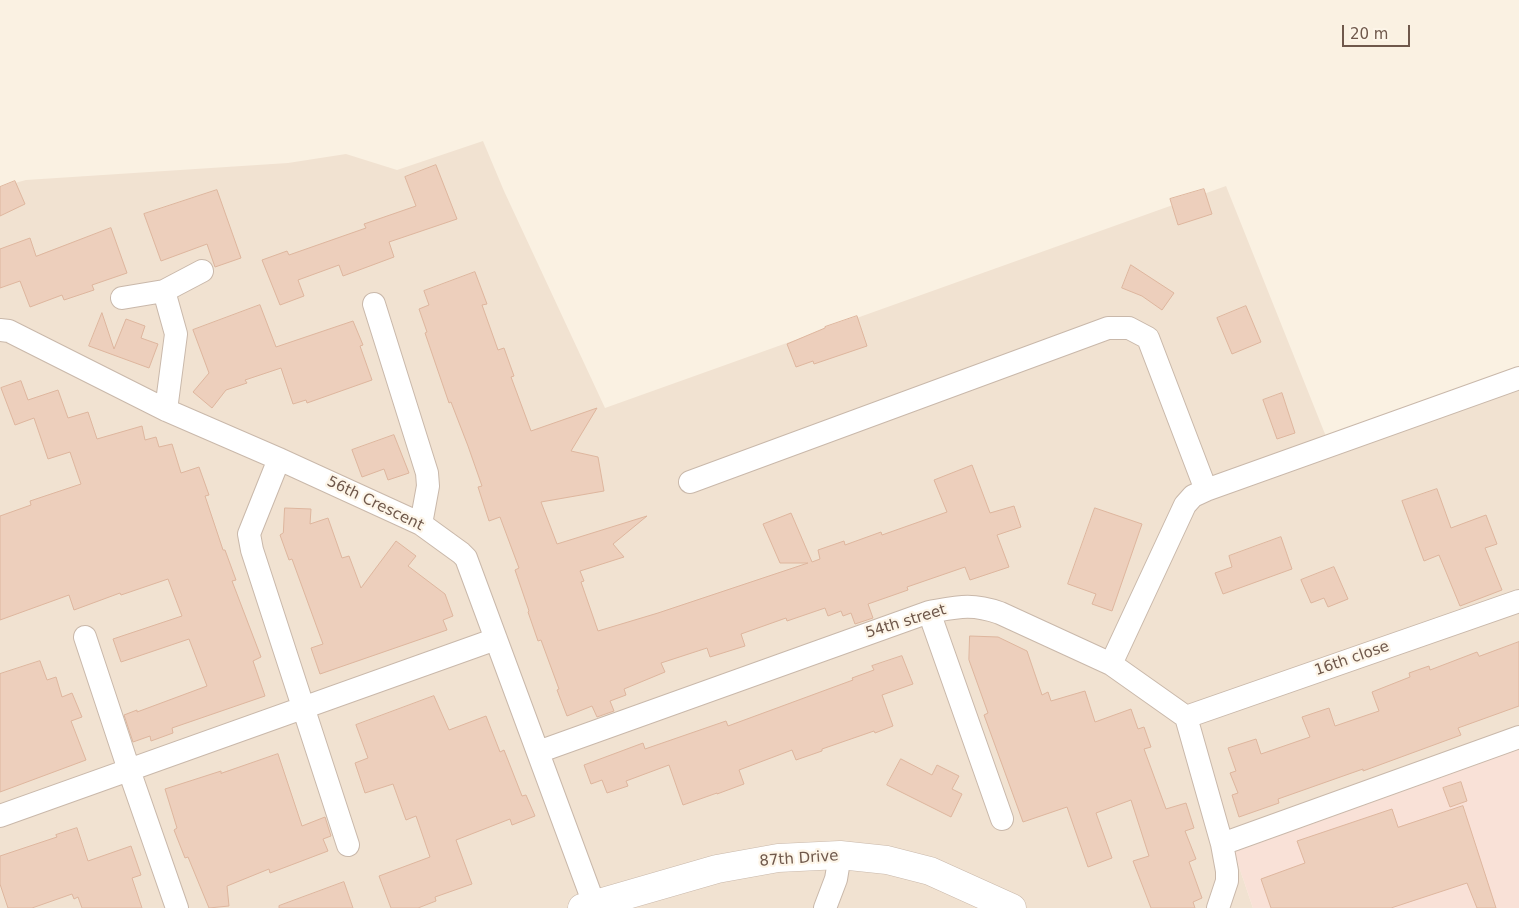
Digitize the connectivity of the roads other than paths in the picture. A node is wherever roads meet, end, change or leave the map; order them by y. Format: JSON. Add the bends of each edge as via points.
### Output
{"nodes":[{"id":1,"x":202,"y":271,"type":"dead end"},
{"id":2,"x":164,"y":291,"type":"junction"},
{"id":3,"x":122,"y":298,"type":"dead end"},
{"id":4,"x":374,"y":304,"type":"dead end"},
{"id":5,"x":0,"y":330,"type":"edge"},
{"id":6,"x":1519,"y":378,"type":"edge"},
{"id":7,"x":166,"y":410,"type":"junction"},
{"id":8,"x":279,"y":459,"type":"junction"},
{"id":9,"x":690,"y":482,"type":"dead end"},
{"id":10,"x":1206,"y":490,"type":"junction"},
{"id":11,"x":421,"y":524,"type":"junction"},
{"id":12,"x":1519,"y":601,"type":"edge"},
{"id":13,"x":929,"y":612,"type":"junction"},
{"id":14,"x":85,"y":637,"type":"dead end"},
{"id":15,"x":496,"y":639,"type":"junction"},
{"id":16,"x":1111,"y":664,"type":"junction"},
{"id":17,"x":303,"y":708,"type":"junction"},
{"id":18,"x":1186,"y":717,"type":"junction"},
{"id":19,"x":1519,"y":737,"type":"edge"},
{"id":20,"x":538,"y":752,"type":"junction"},
{"id":21,"x":128,"y":770,"type":"junction"},
{"id":22,"x":0,"y":816,"type":"edge"},
{"id":23,"x":1002,"y":819,"type":"dead end"},
{"id":24,"x":1222,"y":844,"type":"junction"},
{"id":25,"x":348,"y":845,"type":"dead end"},
{"id":26,"x":840,"y":855,"type":"junction"},
{"id":27,"x":588,"y":906,"type":"edge"},
{"id":28,"x":177,"y":908,"type":"edge"},
{"id":29,"x":825,"y":908,"type":"edge"},
{"id":30,"x":1012,"y":908,"type":"edge"},
{"id":31,"x":1218,"y":908,"type":"edge"}],
"edges":[{"from":1,"to":2,"type":"street"},
{"from":2,"to":3,"type":"street"},
{"from":2,"to":7,"type":"street","via":[[176,334]]},
{"from":4,"to":11,"type":"street","via":[[427,473],[428,486]]},
{"from":5,"to":7,"type":"street","name":"56th Crescent","via":[[9,331]]},
{"from":6,"to":10,"type":"street"},
{"from":7,"to":8,"type":"street","name":"56th Crescent"},
{"from":8,"to":11,"type":"street","name":"56th Crescent"},
{"from":8,"to":17,"type":"street","via":[[249,534]]},
{"from":9,"to":10,"type":"street","via":[[1108,328],[1129,328],[1148,338]]},
{"from":10,"to":16,"type":"street","via":[[1193,496],[1185,505]]},
{"from":11,"to":15,"type":"street","name":"56th Crescent","via":[[466,558]]},
{"from":12,"to":18,"type":"street","name":"16th close"},
{"from":13,"to":16,"type":"street","name":"54th street","via":[[966,606],[985,608]]},
{"from":13,"to":20,"type":"street","name":"54th street"},
{"from":13,"to":23,"type":"street"},
{"from":14,"to":21,"type":"street"},
{"from":15,"to":17,"type":"street"},
{"from":15,"to":20,"type":"street","name":"56th Crescent"},
{"from":16,"to":18,"type":"street","name":"54th street"},
{"from":17,"to":21,"type":"street"},
{"from":17,"to":25,"type":"street"},
{"from":18,"to":24,"type":"street"},
{"from":19,"to":24,"type":"street"},
{"from":20,"to":27,"type":"street","name":"56th Crescent"},
{"from":21,"to":22,"type":"street"},
{"from":21,"to":28,"type":"street"},
{"from":24,"to":31,"type":"street","via":[[1227,881]]},
{"from":26,"to":27,"type":"street","name":"87th Drive","via":[[778,858],[717,869]]},
{"from":26,"to":29,"type":"street","via":[[836,879]]},
{"from":26,"to":30,"type":"street","name":"87th Drive","via":[[886,860],[930,871]]}]}
